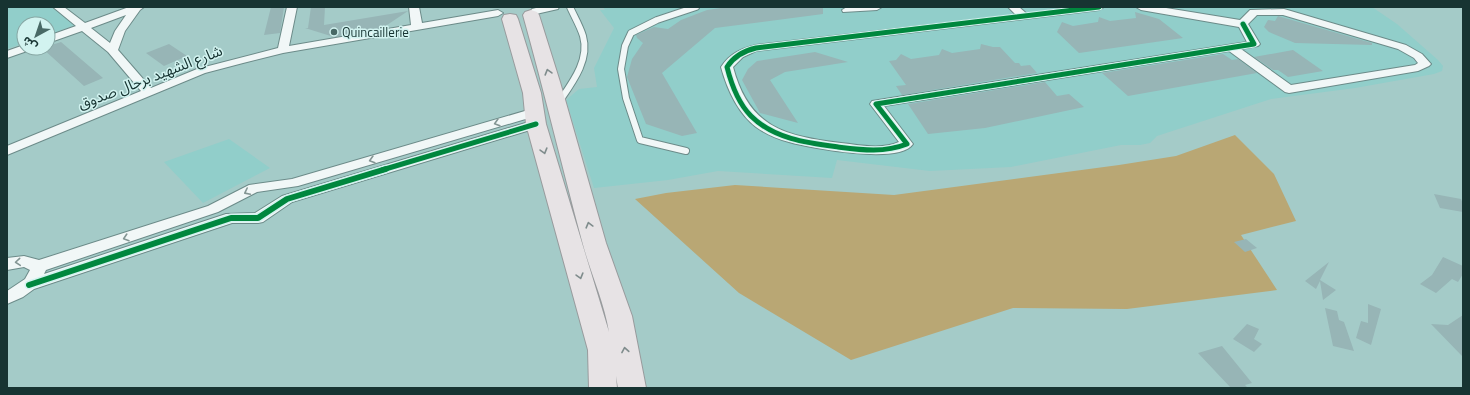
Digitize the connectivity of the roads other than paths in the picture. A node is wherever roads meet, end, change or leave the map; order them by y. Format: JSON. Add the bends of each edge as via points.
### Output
{"nodes":[{"id":1,"x":58,"y":7,"type":"edge"},
{"id":2,"x":292,"y":7,"type":"edge"},
{"id":3,"x":414,"y":7,"type":"edge"},
{"id":4,"x":472,"y":7,"type":"edge"},
{"id":5,"x":554,"y":7,"type":"edge"},
{"id":6,"x":570,"y":7,"type":"edge"},
{"id":7,"x":696,"y":7,"type":"edge"},
{"id":8,"x":877,"y":7,"type":"edge"},
{"id":9,"x":1013,"y":7,"type":"edge"},
{"id":10,"x":1100,"y":7,"type":"edge"},
{"id":11,"x":1141,"y":7,"type":"edge"},
{"id":12,"x":138,"y":8,"type":"edge"},
{"id":13,"x":1249,"y":9,"type":"edge"},
{"id":14,"x":847,"y":10,"type":"dead end"},
{"id":15,"x":535,"y":11,"type":"edge"},
{"id":16,"x":502,"y":13,"type":"edge"},
{"id":17,"x":1025,"y":17,"type":"junction"},
{"id":18,"x":456,"y":20,"type":"junction"},
{"id":19,"x":1243,"y":24,"type":"junction"},
{"id":20,"x":417,"y":27,"type":"junction"},
{"id":21,"x":84,"y":28,"type":"junction"},
{"id":22,"x":56,"y":37,"type":"edge"},
{"id":23,"x":1232,"y":48,"type":"junction"},
{"id":24,"x":112,"y":50,"type":"junction"},
{"id":25,"x":283,"y":50,"type":"junction"},
{"id":26,"x":148,"y":92,"type":"junction"},
{"id":27,"x":557,"y":106,"type":"junction"},
{"id":28,"x":535,"y":118,"type":"junction"},
{"id":29,"x":7,"y":151,"type":"edge"},
{"id":30,"x":686,"y":151,"type":"dead end"},
{"id":31,"x":7,"y":264,"type":"edge"},
{"id":32,"x":36,"y":267,"type":"junction"},
{"id":33,"x":29,"y":285,"type":"junction"},
{"id":34,"x":7,"y":298,"type":"edge"},
{"id":35,"x":603,"y":388,"type":"edge"},
{"id":36,"x":632,"y":388,"type":"edge"}],
"edges":[{"from":1,"to":21,"type":"street"},
{"from":2,"to":25,"type":"street"},
{"from":3,"to":20,"type":"street"},
{"from":4,"to":18,"type":"street"},
{"from":5,"to":15,"type":"street"},
{"from":6,"to":27,"type":"lane","via":[[583,37],[584,48],[576,76]]},
{"from":7,"to":30,"type":"lane","via":[[657,20],[631,34],[625,46],[620,69],[626,98],[640,140]]},
{"from":8,"to":14,"type":"street"},
{"from":9,"to":17,"type":"street"},
{"from":10,"to":17,"type":"street"},
{"from":11,"to":19,"type":"street"},
{"from":12,"to":21,"type":"street"},
{"from":12,"to":24,"type":"street","via":[[120,31]]},
{"from":13,"to":19,"type":"street"},
{"from":13,"to":23,"type":"street","via":[[1284,12],[1386,41],[1402,46],[1425,64],[1418,68],[1289,89]]},
{"from":15,"to":16,"type":"main road","via":[[521,18]]},
{"from":27,"to":15,"type":"main road","one_way":true},
{"from":16,"to":18,"type":"street","name":"شارع الشهيد برحال صدوق"},
{"from":16,"to":28,"type":"main road","via":[[532,94]]},
{"from":17,"to":23,"type":"street","via":[[756,48],[744,51],[731,60],[727,68],[730,84],[750,115],[767,129],[786,138],[872,151],[897,149],[907,144],[876,104]]},
{"from":18,"to":20,"type":"street","name":"شارع الشهيد برحال صدوق"},
{"from":19,"to":23,"type":"street","via":[[1254,44]]},
{"from":20,"to":25,"type":"street","name":"شارع الشهيد برحال صدوق"},
{"from":21,"to":22,"type":"street"},
{"from":21,"to":24,"type":"street"},
{"from":24,"to":26,"type":"street"},
{"from":25,"to":26,"type":"street","name":"شارع الشهيد برحال صدوق","via":[[201,71]]},
{"from":26,"to":29,"type":"street","name":"شارع الشهيد برحال صدوق"},
{"from":36,"to":27,"type":"main road","one_way":true,"via":[[619,316],[594,243]]},
{"from":28,"to":32,"type":"street","one_way":true,"via":[[293,183],[254,188],[213,209]]},
{"from":28,"to":33,"type":"street","via":[[286,199],[258,218],[231,218]]},
{"from":28,"to":35,"type":"main road","one_way":true,"via":[[601,350]]},
{"from":32,"to":31,"type":"street","one_way":true,"via":[[30,262]]},
{"from":32,"to":33,"type":"street","via":[[37,275]]},
{"from":33,"to":34,"type":"street"}]}
